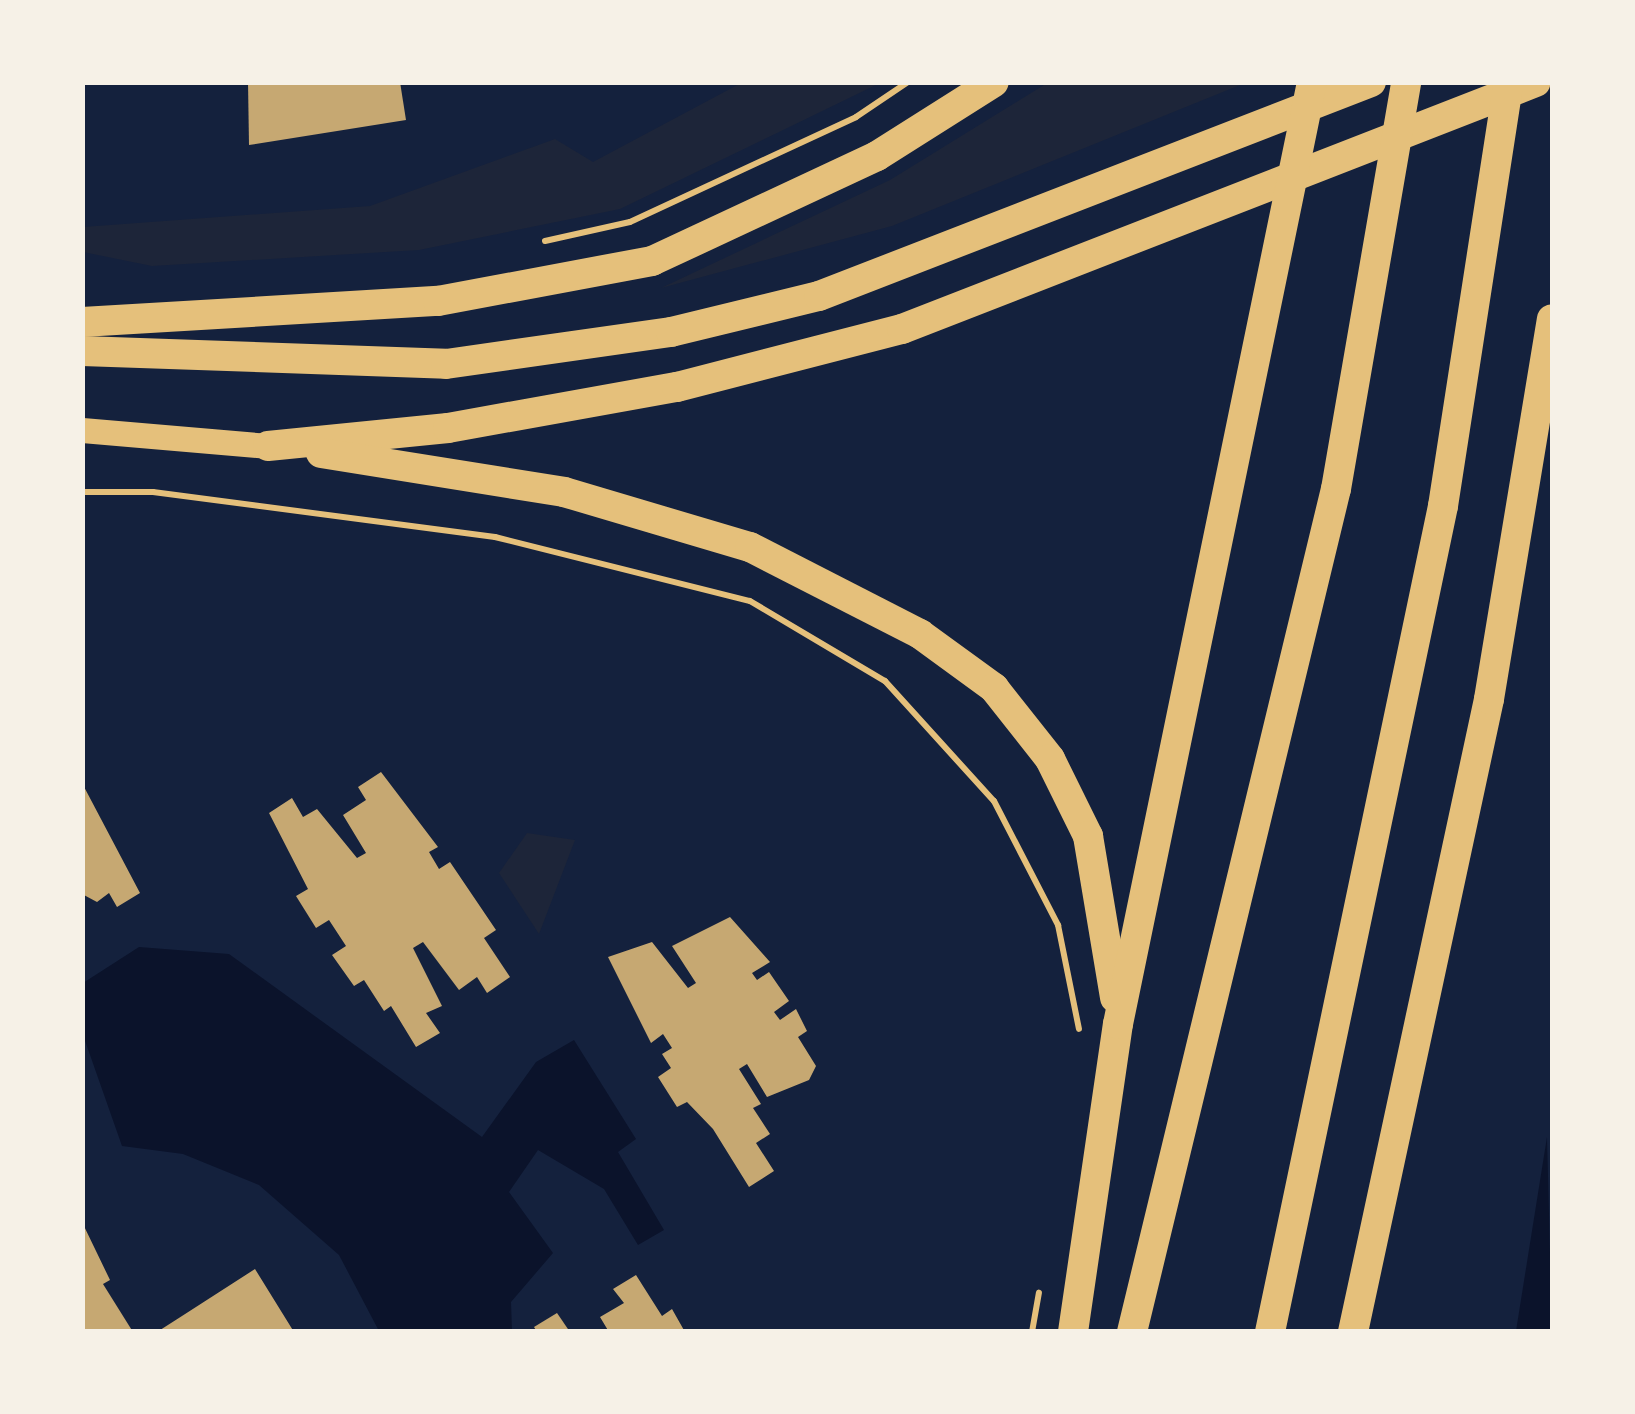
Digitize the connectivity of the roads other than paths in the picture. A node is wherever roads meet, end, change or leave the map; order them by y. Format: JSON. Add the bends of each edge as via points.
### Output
{"nodes":[{"id":1,"x":994,"y":82,"type":"edge"},
{"id":2,"x":1312,"y":82,"type":"edge"},
{"id":3,"x":1371,"y":82,"type":"edge"},
{"id":4,"x":1406,"y":82,"type":"edge"},
{"id":5,"x":1509,"y":82,"type":"edge"},
{"id":6,"x":1536,"y":82,"type":"edge"},
{"id":7,"x":1552,"y":318,"type":"edge"},
{"id":8,"x":82,"y":322,"type":"edge"},
{"id":9,"x":82,"y":351,"type":"edge"},
{"id":10,"x":82,"y":430,"type":"edge"},
{"id":11,"x":268,"y":446,"type":"junction"},
{"id":12,"x":1118,"y":1024,"type":"junction"},
{"id":13,"x":1073,"y":1332,"type":"edge"},
{"id":14,"x":1132,"y":1332,"type":"edge"},
{"id":15,"x":1270,"y":1332,"type":"edge"},
{"id":16,"x":1352,"y":1332,"type":"edge"}],
"edges":[{"from":1,"to":8,"type":"highway","via":[[878,156],[652,261],[438,301]]},
{"from":2,"to":12,"type":"highway"},
{"from":3,"to":9,"type":"highway","via":[[895,268],[670,332],[446,364]]},
{"from":4,"to":14,"type":"highway","via":[[1336,488]]},
{"from":5,"to":15,"type":"highway","via":[[1443,506]]},
{"from":6,"to":11,"type":"highway","via":[[902,328],[677,387],[448,428]]},
{"from":7,"to":16,"type":"highway","via":[[1489,699]]},
{"from":10,"to":11,"type":"main road"},
{"from":11,"to":12,"type":"highway","via":[[564,492],[750,547],[920,634],[994,688],[1050,759],[1088,836]]},
{"from":12,"to":13,"type":"highway"}]}
